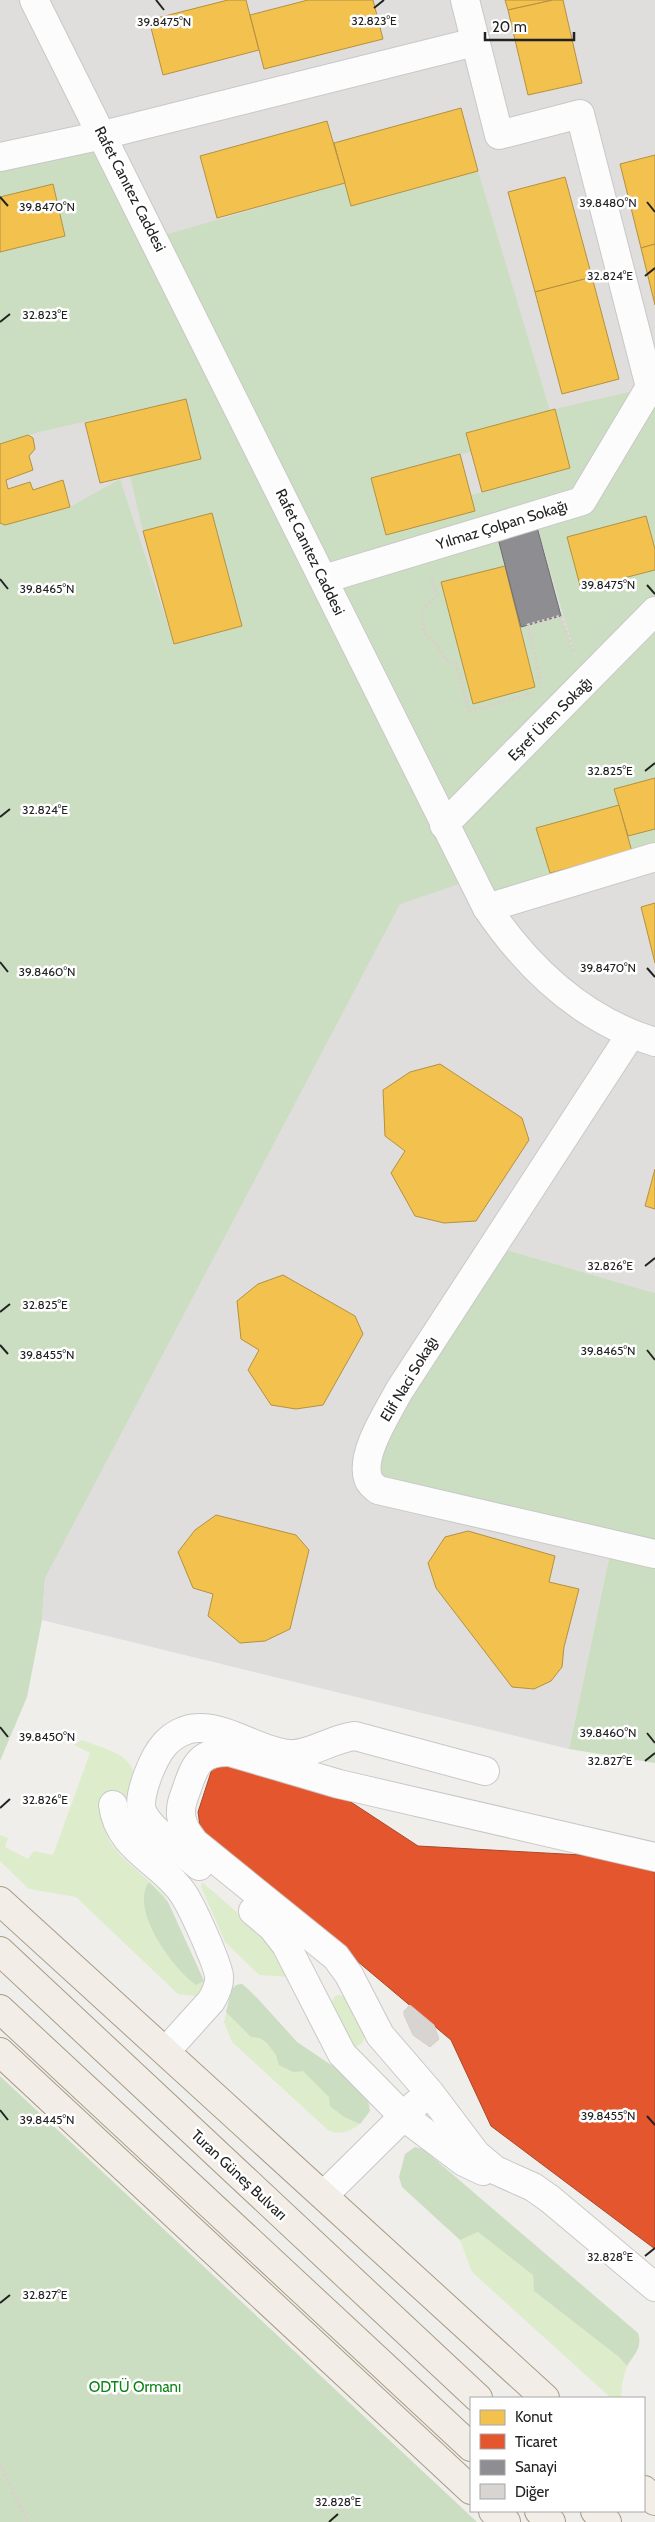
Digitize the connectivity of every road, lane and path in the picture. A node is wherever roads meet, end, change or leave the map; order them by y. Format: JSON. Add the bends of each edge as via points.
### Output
{"nodes":[{"id":1,"x":34,"y":0,"type":"edge"},
{"id":2,"x":464,"y":0,"type":"edge"},
{"id":3,"x":476,"y":42,"type":"junction"},
{"id":4,"x":103,"y":135,"type":"junction"},
{"id":5,"x":0,"y":156,"type":"edge"},
{"id":6,"x":653,"y":386,"type":"edge"},
{"id":7,"x":324,"y":579,"type":"junction"},
{"id":8,"x":437,"y":596,"type":"dead end"},
{"id":9,"x":655,"y":611,"type":"edge"},
{"id":10,"x":561,"y":616,"type":"dead end"},
{"id":11,"x":444,"y":825,"type":"junction"},
{"id":12,"x":655,"y":857,"type":"edge"},
{"id":13,"x":487,"y":908,"type":"junction"},
{"id":14,"x":643,"y":1038,"type":"edge"},
{"id":15,"x":655,"y":1554,"type":"edge"},
{"id":16,"x":154,"y":1763,"type":"junction"},
{"id":17,"x":485,"y":1771,"type":"dead end"},
{"id":18,"x":191,"y":1776,"type":"junction"},
{"id":19,"x":113,"y":1805,"type":"dead end"},
{"id":20,"x":655,"y":1857,"type":"edge"},
{"id":21,"x":0,"y":1901,"type":"edge"},
{"id":22,"x":0,"y":1951,"type":"edge"},
{"id":23,"x":356,"y":1989,"type":"junction"},
{"id":24,"x":0,"y":2009,"type":"edge"},
{"id":25,"x":319,"y":2010,"type":"junction"},
{"id":26,"x":380,"y":2035,"type":"junction"},
{"id":27,"x":166,"y":2051,"type":"junction"},
{"id":28,"x":0,"y":2052,"type":"edge"},
{"id":29,"x":348,"y":2060,"type":"junction"},
{"id":30,"x":411,"y":2072,"type":"junction"},
{"id":31,"x":403,"y":2116,"type":"junction"},
{"id":32,"x":516,"y":2180,"type":"junction"},
{"id":33,"x":324,"y":2195,"type":"junction"},
{"id":34,"x":655,"y":2287,"type":"edge"},
{"id":35,"x":477,"y":2397,"type":"edge"},
{"id":36,"x":544,"y":2397,"type":"edge"},
{"id":37,"x":470,"y":2446,"type":"edge"},
{"id":38,"x":0,"y":2465,"type":"edge"},
{"id":39,"x":470,"y":2489,"type":"edge"},
{"id":40,"x":645,"y":2491,"type":"edge"},
{"id":41,"x":655,"y":2501,"type":"edge"},
{"id":42,"x":494,"y":2512,"type":"edge"},
{"id":43,"x":540,"y":2512,"type":"edge"},
{"id":44,"x":596,"y":2512,"type":"edge"},
{"id":45,"x":28,"y":2522,"type":"edge"},
{"id":46,"x":506,"y":2522,"type":"edge"},
{"id":47,"x":551,"y":2522,"type":"edge"},
{"id":48,"x":607,"y":2522,"type":"edge"}],
"edges":[{"from":1,"to":4,"type":"street","name":"Rafet Canıtez Caddesi"},
{"from":2,"to":3,"type":"street","name":"Yılmaz Çolpan Sokağı"},
{"from":3,"to":4,"type":"street"},
{"from":3,"to":6,"type":"street","name":"Yılmaz Çolpan Sokağı","via":[[499,135],[580,114]]},
{"from":4,"to":5,"type":"street"},
{"from":4,"to":7,"type":"street","name":"Rafet Canıtez Caddesi"},
{"from":6,"to":7,"type":"street","name":"Yılmaz Çolpan Sokağı","via":[[582,501]]},
{"from":7,"to":11,"type":"street","name":"Rafet Canıtez Caddesi"},
{"from":8,"to":10,"type":"path","via":[[423,607],[422,626],[445,659],[456,662],[469,711],[543,690],[528,625]]},
{"from":9,"to":11,"type":"street","name":"Eşref Üren Sokağı"},
{"from":11,"to":13,"type":"street","name":"Rafet Canıtez Caddesi"},
{"from":12,"to":13,"type":"street"},
{"from":13,"to":14,"type":"street","name":"Rafet Canıtez Caddesi","via":[[507,938],[541,976],[585,1008]]},
{"from":14,"to":15,"type":"street","name":"Elif Naci Sokağı","via":[[399,1391],[376,1435],[368,1460],[367,1477],[378,1490]]},
{"from":16,"to":17,"type":"street","via":[[166,1743],[177,1734],[198,1728],[291,1754],[341,1737],[367,1738]]},
{"from":16,"to":18,"type":"street","via":[[158,1780],[168,1788],[180,1788]]},
{"from":16,"to":25,"type":"street","via":[[143,1787],[142,1811],[149,1821],[276,1931]]},
{"from":18,"to":20,"type":"street","via":[[208,1755],[230,1752],[339,1784]]},
{"from":18,"to":23,"type":"street","via":[[181,1804],[181,1815],[189,1836],[336,1957]]},
{"from":19,"to":27,"type":"street","via":[[117,1824],[125,1838],[184,1894],[219,1976],[212,2001]]},
{"from":21,"to":27,"type":"main road"},
{"from":22,"to":35,"type":"main road","name":"Turan Güneş Bulvarı"},
{"from":23,"to":25,"type":"street","via":[[348,1983],[334,1981],[322,1990]]},
{"from":23,"to":26,"type":"street"},
{"from":24,"to":37,"type":"main road"},
{"from":25,"to":29,"type":"street","via":[[334,2042]]},
{"from":26,"to":29,"type":"street","via":[[378,2053],[373,2060],[357,2064]]},
{"from":26,"to":30,"type":"street"},
{"from":27,"to":33,"type":"main road"},
{"from":28,"to":39,"type":"main road"},
{"from":29,"to":31,"type":"street"},
{"from":30,"to":31,"type":"street","via":[[418,2089],[418,2099],[414,2108]]},
{"from":30,"to":32,"type":"street","via":[[476,2154],[495,2170]]},
{"from":31,"to":32,"type":"street","via":[[464,2162],[479,2170]]},
{"from":31,"to":33,"type":"street"},
{"from":32,"to":34,"type":"street","via":[[550,2198]]},
{"from":33,"to":36,"type":"main road"},
{"from":38,"to":45,"type":"path"},
{"from":40,"to":41,"type":"main road"},
{"from":42,"to":46,"type":"main road"},
{"from":43,"to":47,"type":"main road"},
{"from":44,"to":48,"type":"main road"}]}
